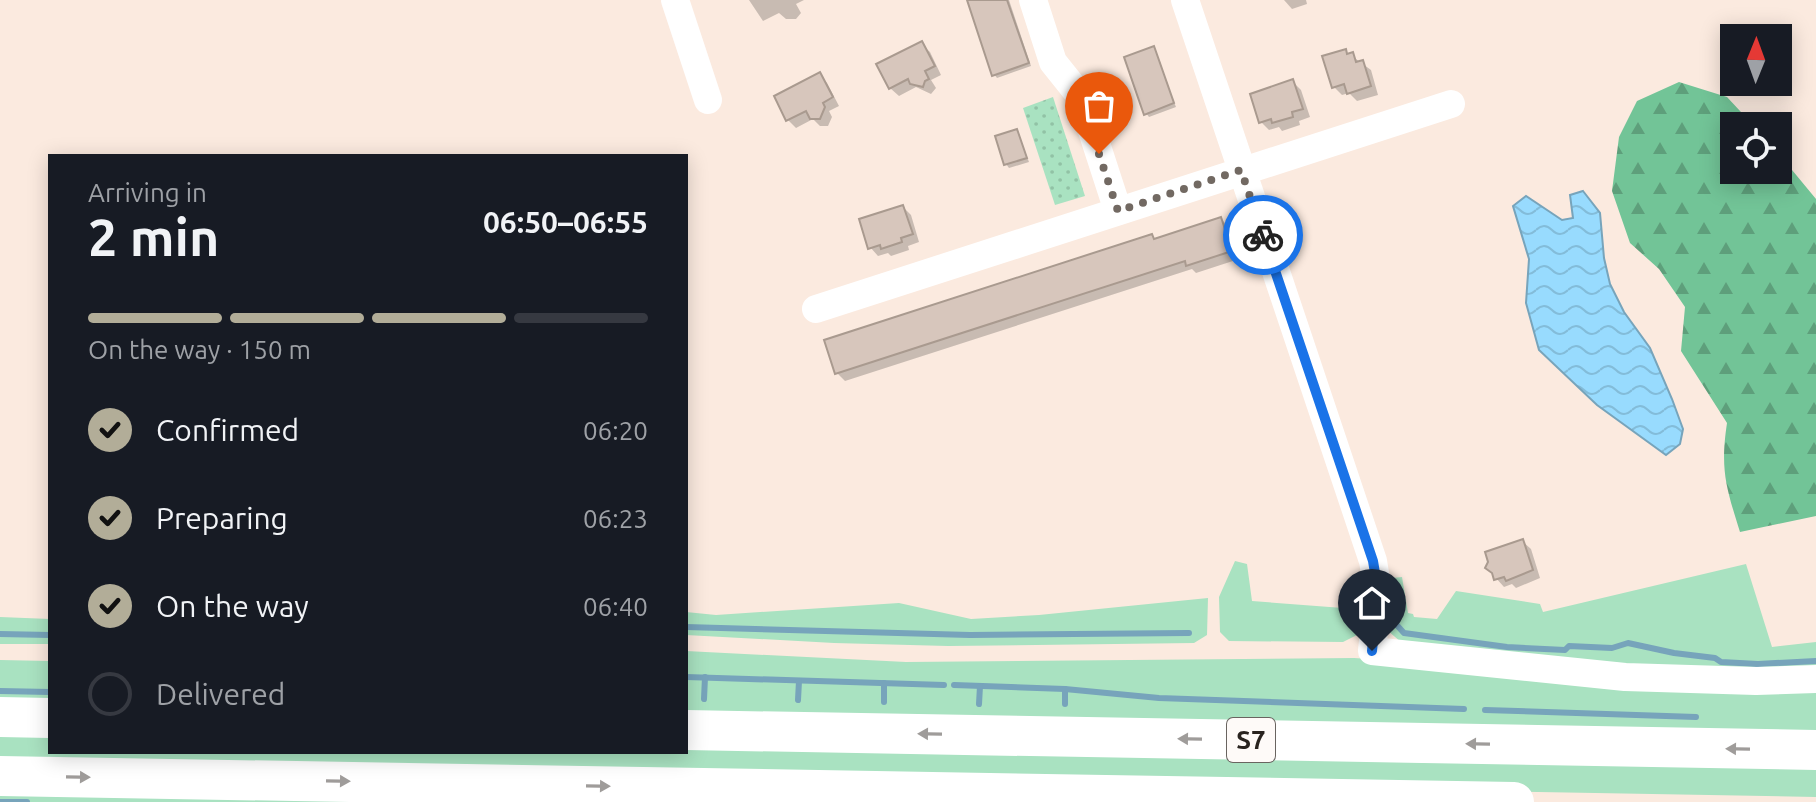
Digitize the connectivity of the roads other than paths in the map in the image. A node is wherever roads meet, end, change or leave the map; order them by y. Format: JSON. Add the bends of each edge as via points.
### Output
{"nodes":[{"id":1,"x":675,"y":0,"type":"edge"},
{"id":2,"x":1033,"y":0,"type":"edge"},
{"id":3,"x":1185,"y":0,"type":"edge"},
{"id":4,"x":708,"y":100,"type":"dead end"},
{"id":5,"x":1451,"y":104,"type":"dead end"},
{"id":6,"x":1241,"y":170,"type":"junction"},
{"id":7,"x":1118,"y":211,"type":"junction"},
{"id":8,"x":816,"y":309,"type":"dead end"},
{"id":9,"x":1816,"y":679,"type":"edge"},
{"id":10,"x":0,"y":717,"type":"edge"},
{"id":11,"x":48,"y":718,"type":"edge"},
{"id":12,"x":688,"y":730,"type":"edge"},
{"id":13,"x":1816,"y":750,"type":"edge"},
{"id":14,"x":0,"y":776,"type":"edge"},
{"id":15,"x":1514,"y":802,"type":"edge"}],
"edges":[{"from":1,"to":4,"type":"street"},
{"from":2,"to":7,"type":"street","via":[[1053,62],[1081,97]]},
{"from":3,"to":6,"type":"street"},
{"from":5,"to":6,"type":"street"},
{"from":6,"to":7,"type":"street"},
{"from":6,"to":9,"type":"street","via":[[1373,561],[1378,591],[1372,651],[1625,677]]},
{"from":7,"to":8,"type":"street"},
{"from":10,"to":11,"type":"highway"},
{"from":13,"to":12,"type":"highway","number":"S7","one_way":true},
{"from":14,"to":15,"type":"highway","number":"S7","one_way":true}]}
